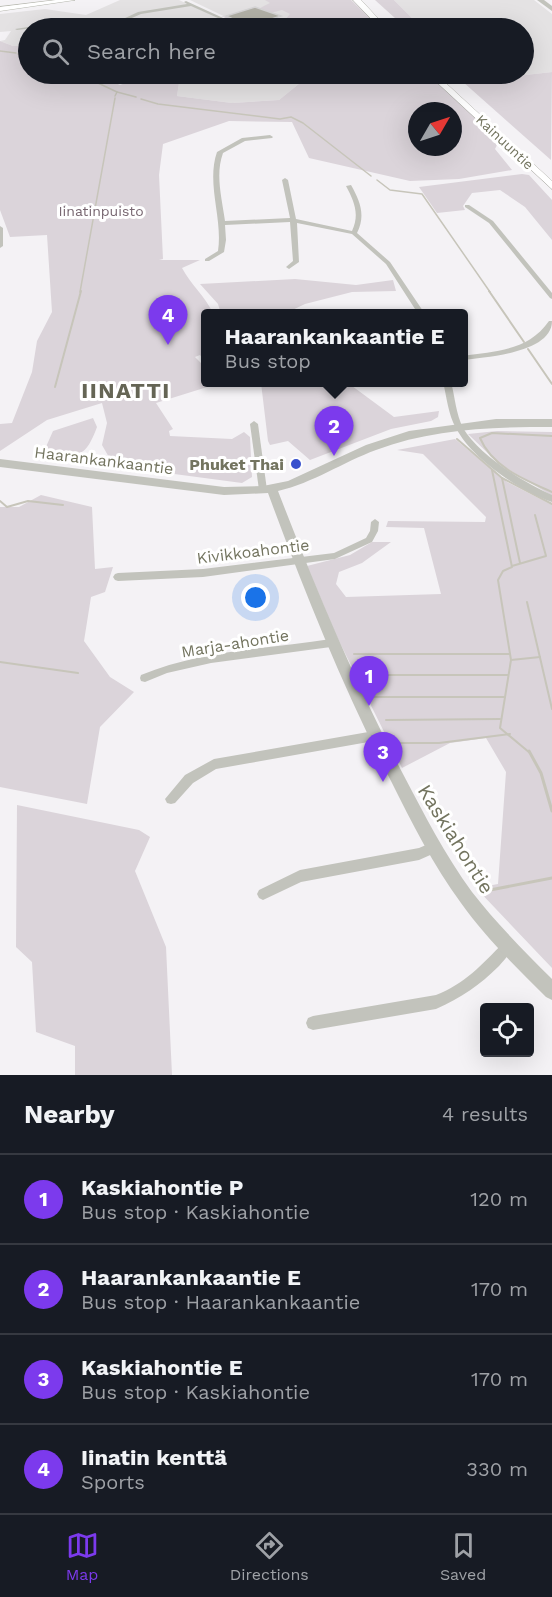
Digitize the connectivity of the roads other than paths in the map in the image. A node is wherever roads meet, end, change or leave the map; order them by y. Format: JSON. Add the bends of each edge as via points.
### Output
{"nodes":[{"id":1,"x":56,"y":0,"type":"edge"},
{"id":2,"x":72,"y":0,"type":"edge"},
{"id":3,"x":184,"y":0,"type":"edge"},
{"id":4,"x":357,"y":0,"type":"edge"},
{"id":5,"x":363,"y":0,"type":"edge"},
{"id":6,"x":540,"y":0,"type":"edge"},
{"id":7,"x":189,"y":5,"type":"junction"},
{"id":8,"x":0,"y":9,"type":"edge"},
{"id":9,"x":552,"y":9,"type":"edge"},
{"id":10,"x":129,"y":18,"type":"edge"},
{"id":11,"x":220,"y":18,"type":"edge"},
{"id":12,"x":374,"y":18,"type":"edge"},
{"id":13,"x":380,"y":18,"type":"edge"},
{"id":14,"x":443,"y":84,"type":"edge"},
{"id":15,"x":449,"y":84,"type":"edge"},
{"id":16,"x":270,"y":137,"type":"dead end"},
{"id":17,"x":285,"y":180,"type":"dead end"},
{"id":18,"x":552,"y":180,"type":"edge"},
{"id":19,"x":349,"y":186,"type":"dead end"},
{"id":20,"x":552,"y":186,"type":"edge"},
{"id":21,"x":467,"y":206,"type":"dead end"},
{"id":22,"x":293,"y":220,"type":"junction"},
{"id":23,"x":224,"y":223,"type":"junction"},
{"id":24,"x":0,"y":228,"type":"edge"},
{"id":25,"x":354,"y":233,"type":"junction"},
{"id":26,"x":0,"y":246,"type":"edge"},
{"id":27,"x":207,"y":260,"type":"dead end"},
{"id":28,"x":289,"y":267,"type":"dead end"},
{"id":29,"x":552,"y":297,"type":"edge"},
{"id":30,"x":419,"y":309,"type":"edge"},
{"id":31,"x":552,"y":323,"type":"edge"},
{"id":32,"x":468,"y":357,"type":"edge"},
{"id":33,"x":448,"y":387,"type":"edge"},
{"id":34,"x":552,"y":423,"type":"edge"},
{"id":35,"x":254,"y":424,"type":"dead end"},
{"id":36,"x":460,"y":426,"type":"junction"},
{"id":37,"x":0,"y":463,"type":"edge"},
{"id":38,"x":268,"y":490,"type":"junction"},
{"id":39,"x":552,"y":499,"type":"edge"},
{"id":40,"x":375,"y":522,"type":"dead end"},
{"id":41,"x":298,"y":561,"type":"junction"},
{"id":42,"x":118,"y":577,"type":"dead end"},
{"id":43,"x":331,"y":643,"type":"junction"},
{"id":44,"x":145,"y":678,"type":"dead end"},
{"id":45,"x":374,"y":736,"type":"junction"},
{"id":46,"x":171,"y":799,"type":"dead end"},
{"id":47,"x":433,"y":848,"type":"junction"},
{"id":48,"x":262,"y":894,"type":"dead end"},
{"id":49,"x":507,"y":947,"type":"junction"},
{"id":50,"x":552,"y":991,"type":"edge"},
{"id":51,"x":314,"y":1023,"type":"dead end"}],
"edges":[{"from":1,"to":8,"type":"main road"},
{"from":2,"to":8,"type":"main road"},
{"from":3,"to":7,"type":"street"},
{"from":4,"to":12,"type":"highway"},
{"from":5,"to":13,"type":"highway"},
{"from":6,"to":9,"type":"street"},
{"from":7,"to":10,"type":"street"},
{"from":7,"to":11,"type":"street"},
{"from":14,"to":20,"type":"highway","name":"Kainuuntie"},
{"from":15,"to":18,"type":"highway","name":"Kainuuntie"},
{"from":16,"to":23,"type":"street","via":[[244,139],[220,152],[215,168]]},
{"from":17,"to":22,"type":"street"},
{"from":19,"to":25,"type":"street","via":[[361,210]]},
{"from":21,"to":29,"type":"street","via":[[491,222]]},
{"from":22,"to":23,"type":"street"},
{"from":22,"to":25,"type":"street"},
{"from":22,"to":28,"type":"street","via":[[296,262]]},
{"from":23,"to":27,"type":"street","via":[[221,252]]},
{"from":24,"to":26,"type":"street"},
{"from":25,"to":30,"type":"street","via":[[387,263]]},
{"from":31,"to":32,"type":"street","via":[[543,337],[532,344]]},
{"from":33,"to":36,"type":"street"},
{"from":34,"to":36,"type":"street","name":"Haarankankaantie"},
{"from":35,"to":38,"type":"street","name":"Kaskiahontie"},
{"from":36,"to":38,"type":"street","name":"Haarankankaantie","via":[[413,434],[370,448],[291,484]]},
{"from":36,"to":39,"type":"street","via":[[461,432],[495,465]]},
{"from":37,"to":38,"type":"street","name":"Haarankankaantie","via":[[224,491]]},
{"from":38,"to":41,"type":"street","name":"Kaskiahontie"},
{"from":40,"to":41,"type":"street","name":"Kivikkoahontie","via":[[372,536],[357,547],[335,556]]},
{"from":41,"to":42,"type":"street","name":"Kivikkoahontie","via":[[191,574]]},
{"from":41,"to":43,"type":"street","name":"Kaskiahontie"},
{"from":43,"to":44,"type":"street","name":"Marja-ahontie","via":[[209,660],[161,670]]},
{"from":43,"to":45,"type":"street","name":"Kaskiahontie"},
{"from":45,"to":46,"type":"street","via":[[214,764],[189,779]]},
{"from":45,"to":47,"type":"street","name":"Kaskiahontie"},
{"from":47,"to":48,"type":"street","via":[[300,876]]},
{"from":47,"to":49,"type":"street","name":"Kaskiahontie"},
{"from":49,"to":50,"type":"street","name":"Kaskiahontie"},
{"from":49,"to":51,"type":"street","via":[[464,990],[448,998]]}]}
